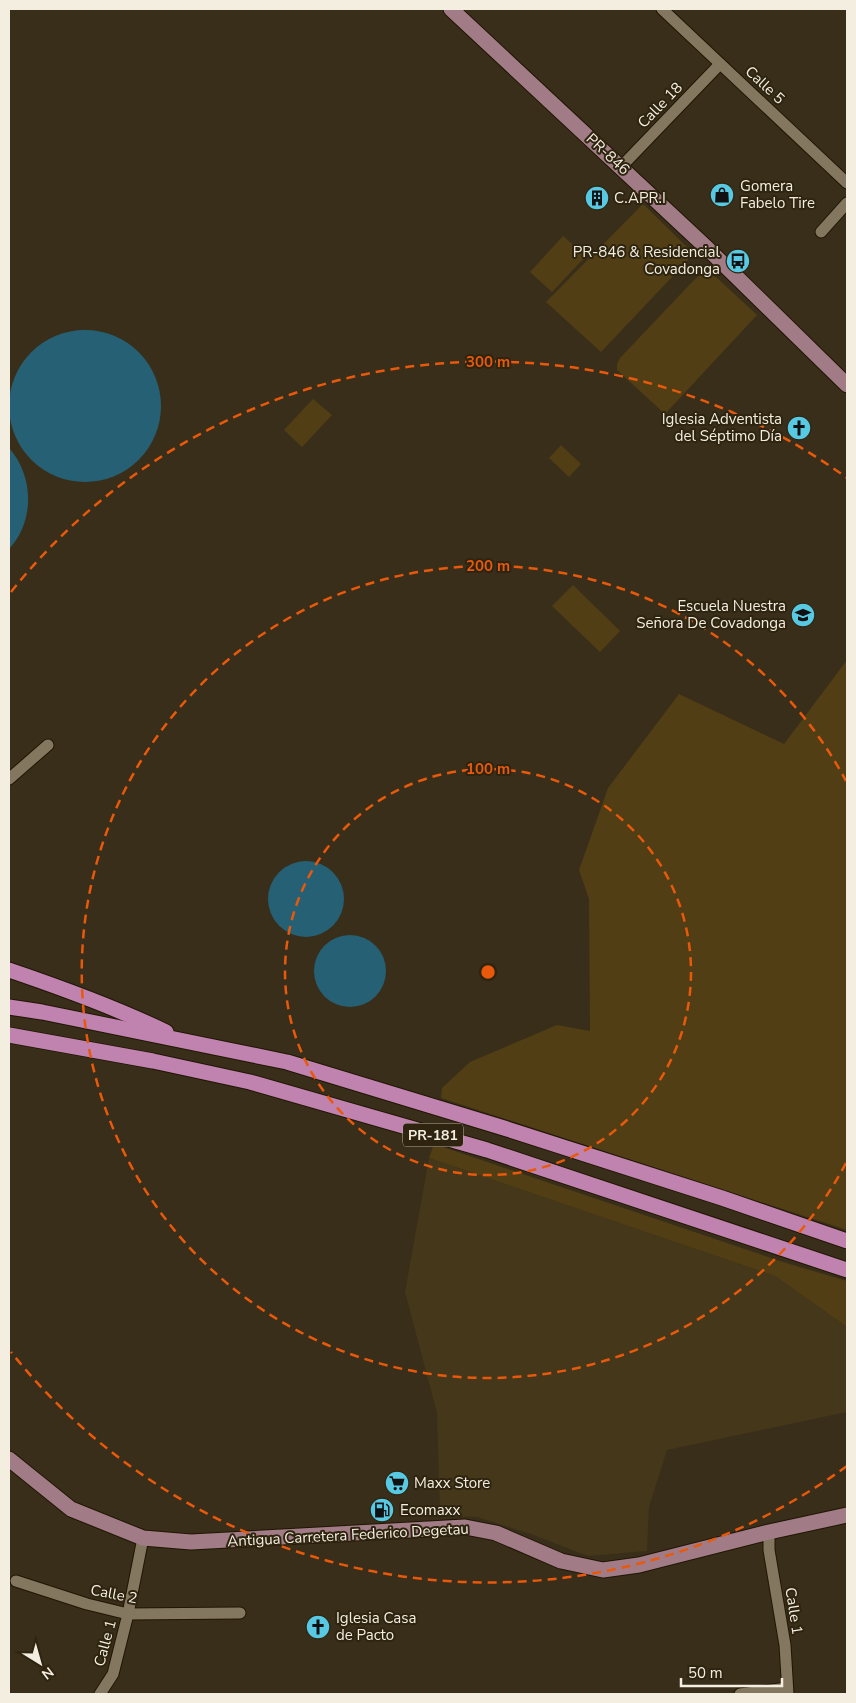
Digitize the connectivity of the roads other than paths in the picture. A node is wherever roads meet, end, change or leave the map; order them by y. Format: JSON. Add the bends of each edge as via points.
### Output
{"nodes":[{"id":1,"x":451,"y":9,"type":"edge"},
{"id":2,"x":662,"y":9,"type":"edge"},
{"id":3,"x":720,"y":64,"type":"junction"},
{"id":4,"x":622,"y":167,"type":"junction"},
{"id":5,"x":847,"y":182,"type":"edge"},
{"id":6,"x":847,"y":203,"type":"edge"},
{"id":7,"x":821,"y":232,"type":"dead end"},
{"id":8,"x":847,"y":386,"type":"edge"},
{"id":9,"x":48,"y":745,"type":"dead end"},
{"id":10,"x":9,"y":779,"type":"edge"},
{"id":11,"x":9,"y":970,"type":"edge"},
{"id":12,"x":9,"y":1007,"type":"edge"},
{"id":13,"x":9,"y":1036,"type":"edge"},
{"id":14,"x":188,"y":1042,"type":"junction"},
{"id":15,"x":847,"y":1241,"type":"edge"},
{"id":16,"x":847,"y":1270,"type":"edge"},
{"id":17,"x":9,"y":1461,"type":"edge"},
{"id":18,"x":847,"y":1515,"type":"edge"},
{"id":19,"x":769,"y":1532,"type":"junction"},
{"id":20,"x":143,"y":1538,"type":"junction"},
{"id":21,"x":16,"y":1581,"type":"dead end"},
{"id":22,"x":240,"y":1613,"type":"dead end"},
{"id":23,"x":128,"y":1614,"type":"junction"},
{"id":24,"x":788,"y":1691,"type":"edge"},
{"id":25,"x":100,"y":1694,"type":"edge"},
{"id":26,"x":740,"y":1694,"type":"edge"}],
"edges":[{"from":1,"to":4,"type":"street","name":"PR-846","number":"PR-846"},
{"from":2,"to":3,"type":"street","name":"Calle 5"},
{"from":3,"to":4,"type":"street","name":"Calle 18"},
{"from":3,"to":5,"type":"street","name":"Calle 5"},
{"from":4,"to":8,"type":"street","name":"PR-846","number":"PR-846"},
{"from":6,"to":7,"type":"street"},
{"from":9,"to":10,"type":"street"},
{"from":11,"to":14,"type":"main road","via":[[135,1017]]},
{"from":12,"to":14,"type":"main road","number":"PR-181"},
{"from":13,"to":16,"type":"main road","number":"PR-181","via":[[154,1061],[250,1082],[487,1150]]},
{"from":14,"to":15,"type":"main road","number":"PR-181","via":[[297,1065],[513,1131]]},
{"from":17,"to":20,"type":"street","name":"Antigua Carretera Federico Degetau","via":[[71,1509]]},
{"from":18,"to":19,"type":"street","name":"Antigua Carretera Federico Degetau"},
{"from":19,"to":20,"type":"street","name":"Antigua Carretera Federico Degetau","via":[[640,1565],[603,1570],[561,1561],[496,1533],[465,1527],[191,1542]]},
{"from":19,"to":24,"type":"street","name":"Calle 1"},
{"from":20,"to":23,"type":"street","name":"Calle 1"},
{"from":21,"to":23,"type":"street","name":"Calle 2"},
{"from":22,"to":23,"type":"street","name":"Calle 2"},
{"from":23,"to":25,"type":"street","name":"Calle 1","via":[[113,1674]]},
{"from":24,"to":26,"type":"street"}]}
